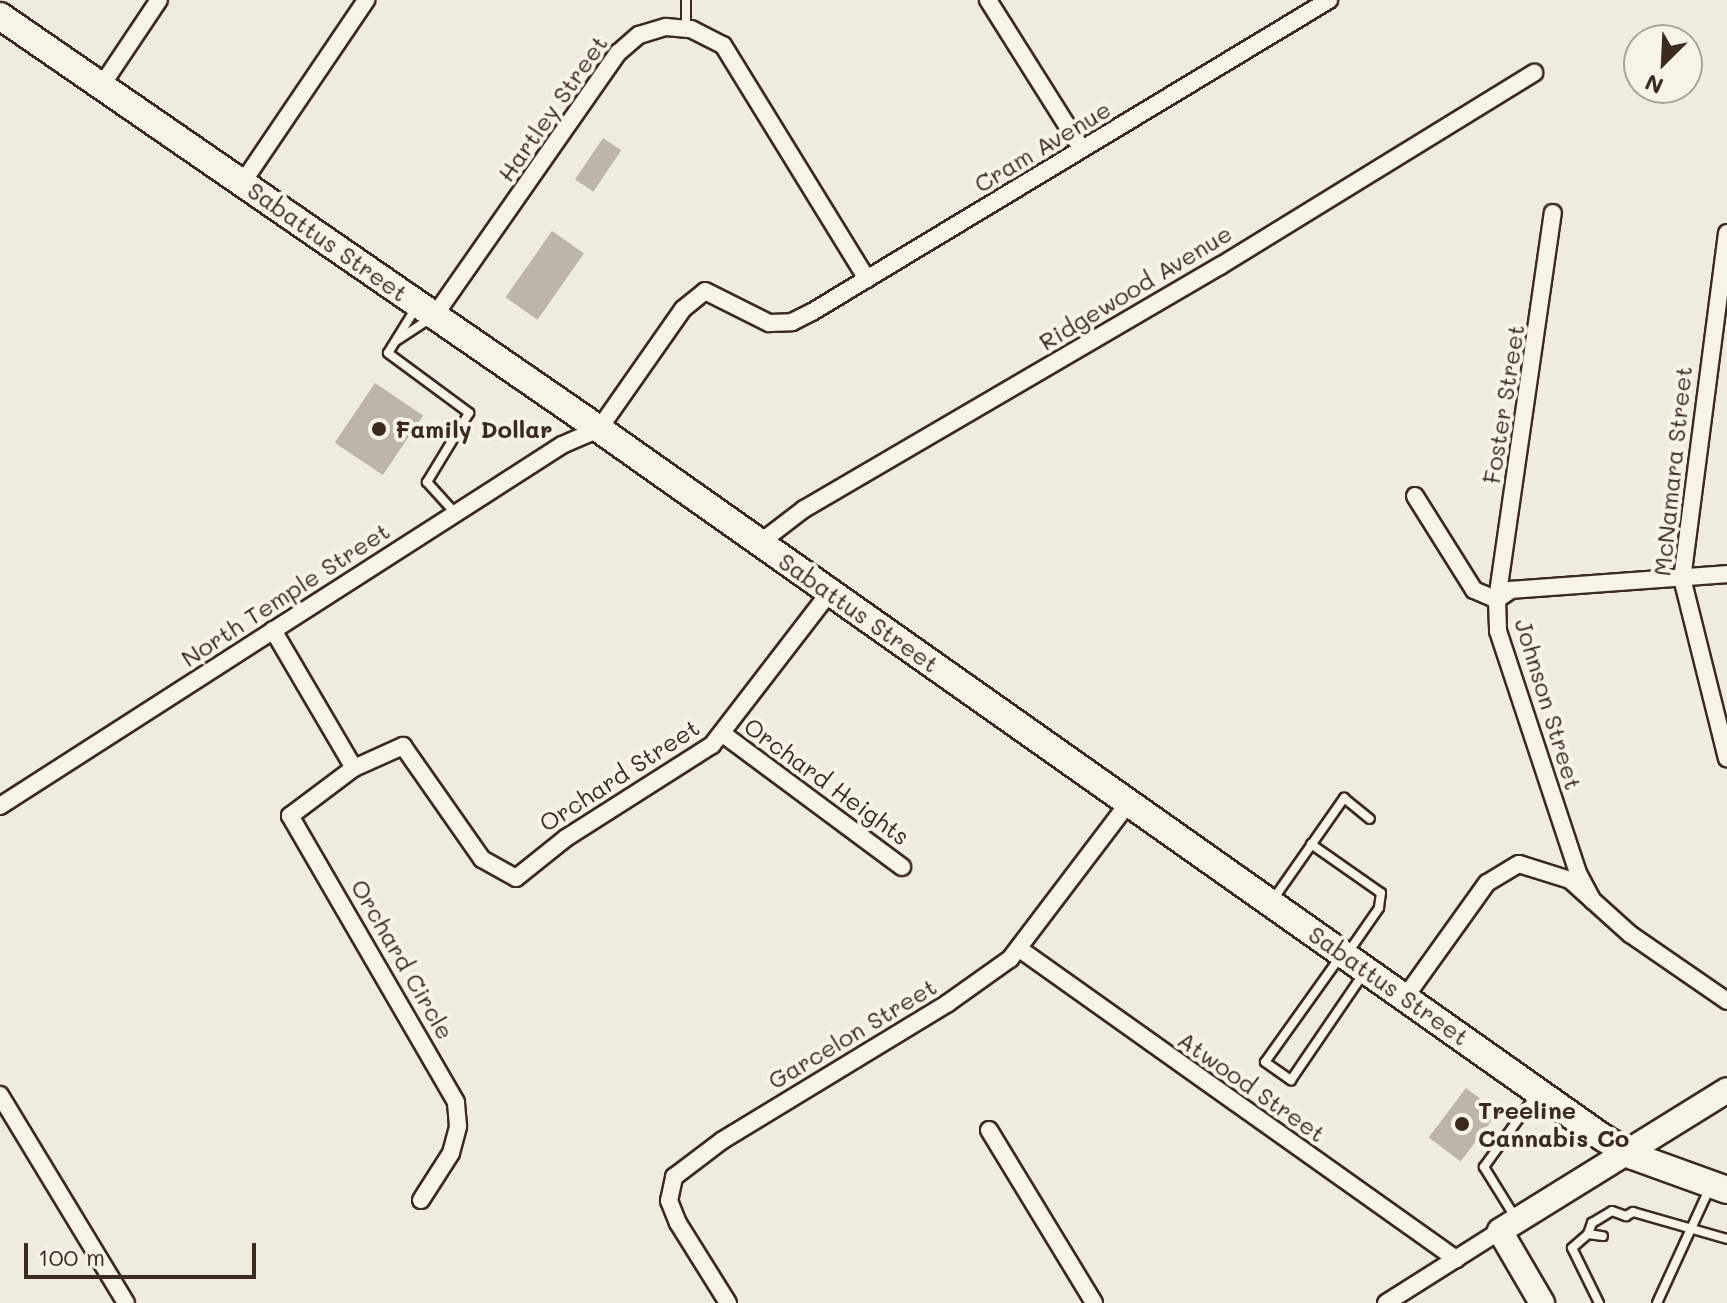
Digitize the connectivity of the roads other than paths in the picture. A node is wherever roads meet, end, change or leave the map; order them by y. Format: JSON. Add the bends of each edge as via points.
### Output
{"nodes":[{"id":1,"x":159,"y":0,"type":"edge"},
{"id":2,"x":366,"y":0,"type":"edge"},
{"id":3,"x":686,"y":0,"type":"edge"},
{"id":4,"x":988,"y":0,"type":"edge"},
{"id":5,"x":1329,"y":0,"type":"edge"},
{"id":6,"x":0,"y":16,"type":"edge"},
{"id":7,"x":686,"y":28,"type":"junction"},
{"id":8,"x":1534,"y":73,"type":"dead end"},
{"id":9,"x":102,"y":85,"type":"junction"},
{"id":10,"x":1082,"y":149,"type":"junction"},
{"id":11,"x":243,"y":182,"type":"junction"},
{"id":12,"x":1553,"y":213,"type":"dead end"},
{"id":13,"x":1727,"y":233,"type":"edge"},
{"id":14,"x":867,"y":279,"type":"junction"},
{"id":15,"x":428,"y":309,"type":"junction"},
{"id":16,"x":396,"y":341,"type":"junction"},
{"id":17,"x":599,"y":429,"type":"junction"},
{"id":18,"x":1415,"y":496,"type":"dead end"},
{"id":19,"x":456,"y":513,"type":"junction"},
{"id":20,"x":761,"y":542,"type":"junction"},
{"id":21,"x":1727,"y":574,"type":"edge"},
{"id":22,"x":1682,"y":578,"type":"junction"},
{"id":23,"x":830,"y":592,"type":"junction"},
{"id":24,"x":1497,"y":600,"type":"junction"},
{"id":25,"x":273,"y":630,"type":"junction"},
{"id":26,"x":723,"y":734,"type":"junction"},
{"id":27,"x":1727,"y":758,"type":"edge"},
{"id":28,"x":354,"y":768,"type":"junction"},
{"id":29,"x":1129,"y":802,"type":"junction"},
{"id":30,"x":0,"y":806,"type":"edge"},
{"id":31,"x":1370,"y":819,"type":"dead end"},
{"id":32,"x":1311,"y":844,"type":"junction"},
{"id":33,"x":902,"y":867,"type":"dead end"},
{"id":34,"x":516,"y":878,"type":"joint"},
{"id":35,"x":1593,"y":901,"type":"junction"},
{"id":36,"x":1271,"y":902,"type":"junction"},
{"id":37,"x":1021,"y":950,"type":"junction"},
{"id":38,"x":1352,"y":959,"type":"junction"},
{"id":39,"x":1406,"y":996,"type":"junction"},
{"id":40,"x":1727,"y":1001,"type":"edge"},
{"id":41,"x":1539,"y":1090,"type":"junction"},
{"id":42,"x":1727,"y":1090,"type":"edge"},
{"id":43,"x":0,"y":1095,"type":"edge"},
{"id":44,"x":989,"y":1130,"type":"dead end"},
{"id":45,"x":1628,"y":1154,"type":"junction"},
{"id":46,"x":1719,"y":1187,"type":"edge"},
{"id":47,"x":421,"y":1200,"type":"dead end"},
{"id":48,"x":1626,"y":1216,"type":"junction"},
{"id":49,"x":1621,"y":1225,"type":"dead end"},
{"id":50,"x":1509,"y":1226,"type":"junction"},
{"id":51,"x":1693,"y":1230,"type":"junction"},
{"id":52,"x":1588,"y":1234,"type":"junction"},
{"id":53,"x":1603,"y":1236,"type":"dead end"},
{"id":54,"x":1727,"y":1239,"type":"edge"},
{"id":55,"x":1456,"y":1259,"type":"junction"},
{"id":56,"x":126,"y":1303,"type":"edge"},
{"id":57,"x":728,"y":1303,"type":"edge"},
{"id":58,"x":1094,"y":1303,"type":"edge"},
{"id":59,"x":1386,"y":1303,"type":"edge"},
{"id":60,"x":1542,"y":1303,"type":"edge"},
{"id":61,"x":1599,"y":1303,"type":"edge"},
{"id":62,"x":1657,"y":1303,"type":"edge"}],
"edges":[{"from":1,"to":9,"type":"street"},
{"from":2,"to":11,"type":"street"},
{"from":3,"to":7,"type":"lane"},
{"from":4,"to":10,"type":"street"},
{"from":5,"to":10,"type":"street","name":"Cram Avenue"},
{"from":6,"to":9,"type":"main road","name":"Sabattus Street"},
{"from":7,"to":14,"type":"street","via":[[723,45]]},
{"from":7,"to":15,"type":"street","name":"Hartley Street","via":[[639,35],[618,53]]},
{"from":8,"to":20,"type":"street","name":"Ridgewood Avenue","via":[[1301,217],[804,509]]},
{"from":9,"to":11,"type":"main road","name":"Sabattus Street"},
{"from":10,"to":14,"type":"street","name":"Cram Avenue"},
{"from":11,"to":15,"type":"main road","name":"Sabattus Street"},
{"from":12,"to":24,"type":"street","name":"Foster Street"},
{"from":13,"to":22,"type":"street","name":"McNamara Street"},
{"from":14,"to":17,"type":"street","name":"Cram Avenue","via":[[812,312],[776,324],[705,291],[683,309]]},
{"from":15,"to":16,"type":"lane"},
{"from":15,"to":16,"type":"lane"},
{"from":15,"to":17,"type":"main road","name":"Sabattus Street"},
{"from":16,"to":19,"type":"lane","via":[[388,353],[469,413],[427,482]]},
{"from":17,"to":19,"type":"street","name":"North Temple Street","via":[[562,445]]},
{"from":17,"to":20,"type":"main road","name":"Sabattus Street"},
{"from":18,"to":24,"type":"street","name":"Johnson Street","via":[[1474,590]]},
{"from":19,"to":25,"type":"street","name":"North Temple Street"},
{"from":20,"to":23,"type":"main road","name":"Sabattus Street"},
{"from":21,"to":22,"type":"street"},
{"from":22,"to":24,"type":"street","via":[[1511,590]]},
{"from":22,"to":27,"type":"street","name":"McNamara Street"},
{"from":23,"to":26,"type":"street","name":"Orchard Street"},
{"from":23,"to":29,"type":"main road","name":"Sabattus Street"},
{"from":24,"to":35,"type":"street","name":"Johnson Street","via":[[1498,631],[1578,873]]},
{"from":25,"to":28,"type":"street"},
{"from":25,"to":30,"type":"street","name":"North Temple Street"},
{"from":26,"to":33,"type":"street","name":"Orchard Heights"},
{"from":26,"to":34,"type":"street","name":"Orchard Street","via":[[566,838]]},
{"from":28,"to":34,"type":"street","name":"Orchard Circle","via":[[397,747],[411,750],[468,842],[482,859]]},
{"from":28,"to":47,"type":"street","name":"Orchard Circle","via":[[290,816],[456,1102],[458,1126],[451,1153]]},
{"from":29,"to":36,"type":"main road","name":"Sabattus Street"},
{"from":29,"to":37,"type":"street","name":"Garcelon Street"},
{"from":31,"to":32,"type":"lane","via":[[1344,798]]},
{"from":32,"to":36,"type":"lane"},
{"from":32,"to":38,"type":"lane","via":[[1381,893],[1379,908]]},
{"from":35,"to":39,"type":"street","via":[[1564,877],[1519,864],[1501,870]]},
{"from":35,"to":40,"type":"street","via":[[1630,934]]},
{"from":36,"to":38,"type":"main road","name":"Sabattus Street"},
{"from":37,"to":55,"type":"street","name":"Atwood Street"},
{"from":37,"to":57,"type":"street","name":"Garcelon Street","via":[[948,1003],[723,1140],[674,1177],[669,1201],[678,1223]]},
{"from":38,"to":38,"type":"lane","via":[[1265,1062],[1291,1080]]},
{"from":38,"to":39,"type":"main road","name":"Sabattus Street"},
{"from":39,"to":41,"type":"main road","name":"Sabattus Street"},
{"from":41,"to":45,"type":"main road","name":"Sabattus Street"},
{"from":41,"to":50,"type":"lane","via":[[1484,1167]]},
{"from":42,"to":45,"type":"main road"},
{"from":43,"to":56,"type":"street"},
{"from":44,"to":58,"type":"street"},
{"from":45,"to":46,"type":"main road","name":"Sabattus Street"},
{"from":45,"to":50,"type":"main road"},
{"from":46,"to":51,"type":"lane"},
{"from":48,"to":49,"type":"lane"},
{"from":48,"to":51,"type":"lane","via":[[1633,1212]]},
{"from":48,"to":52,"type":"lane","via":[[1612,1211],[1592,1223]]},
{"from":50,"to":55,"type":"street"},
{"from":50,"to":60,"type":"main road"},
{"from":51,"to":54,"type":"lane"},
{"from":51,"to":62,"type":"lane"},
{"from":52,"to":53,"type":"lane"},
{"from":52,"to":61,"type":"lane","via":[[1574,1241],[1575,1262]]},
{"from":55,"to":59,"type":"street"}]}
